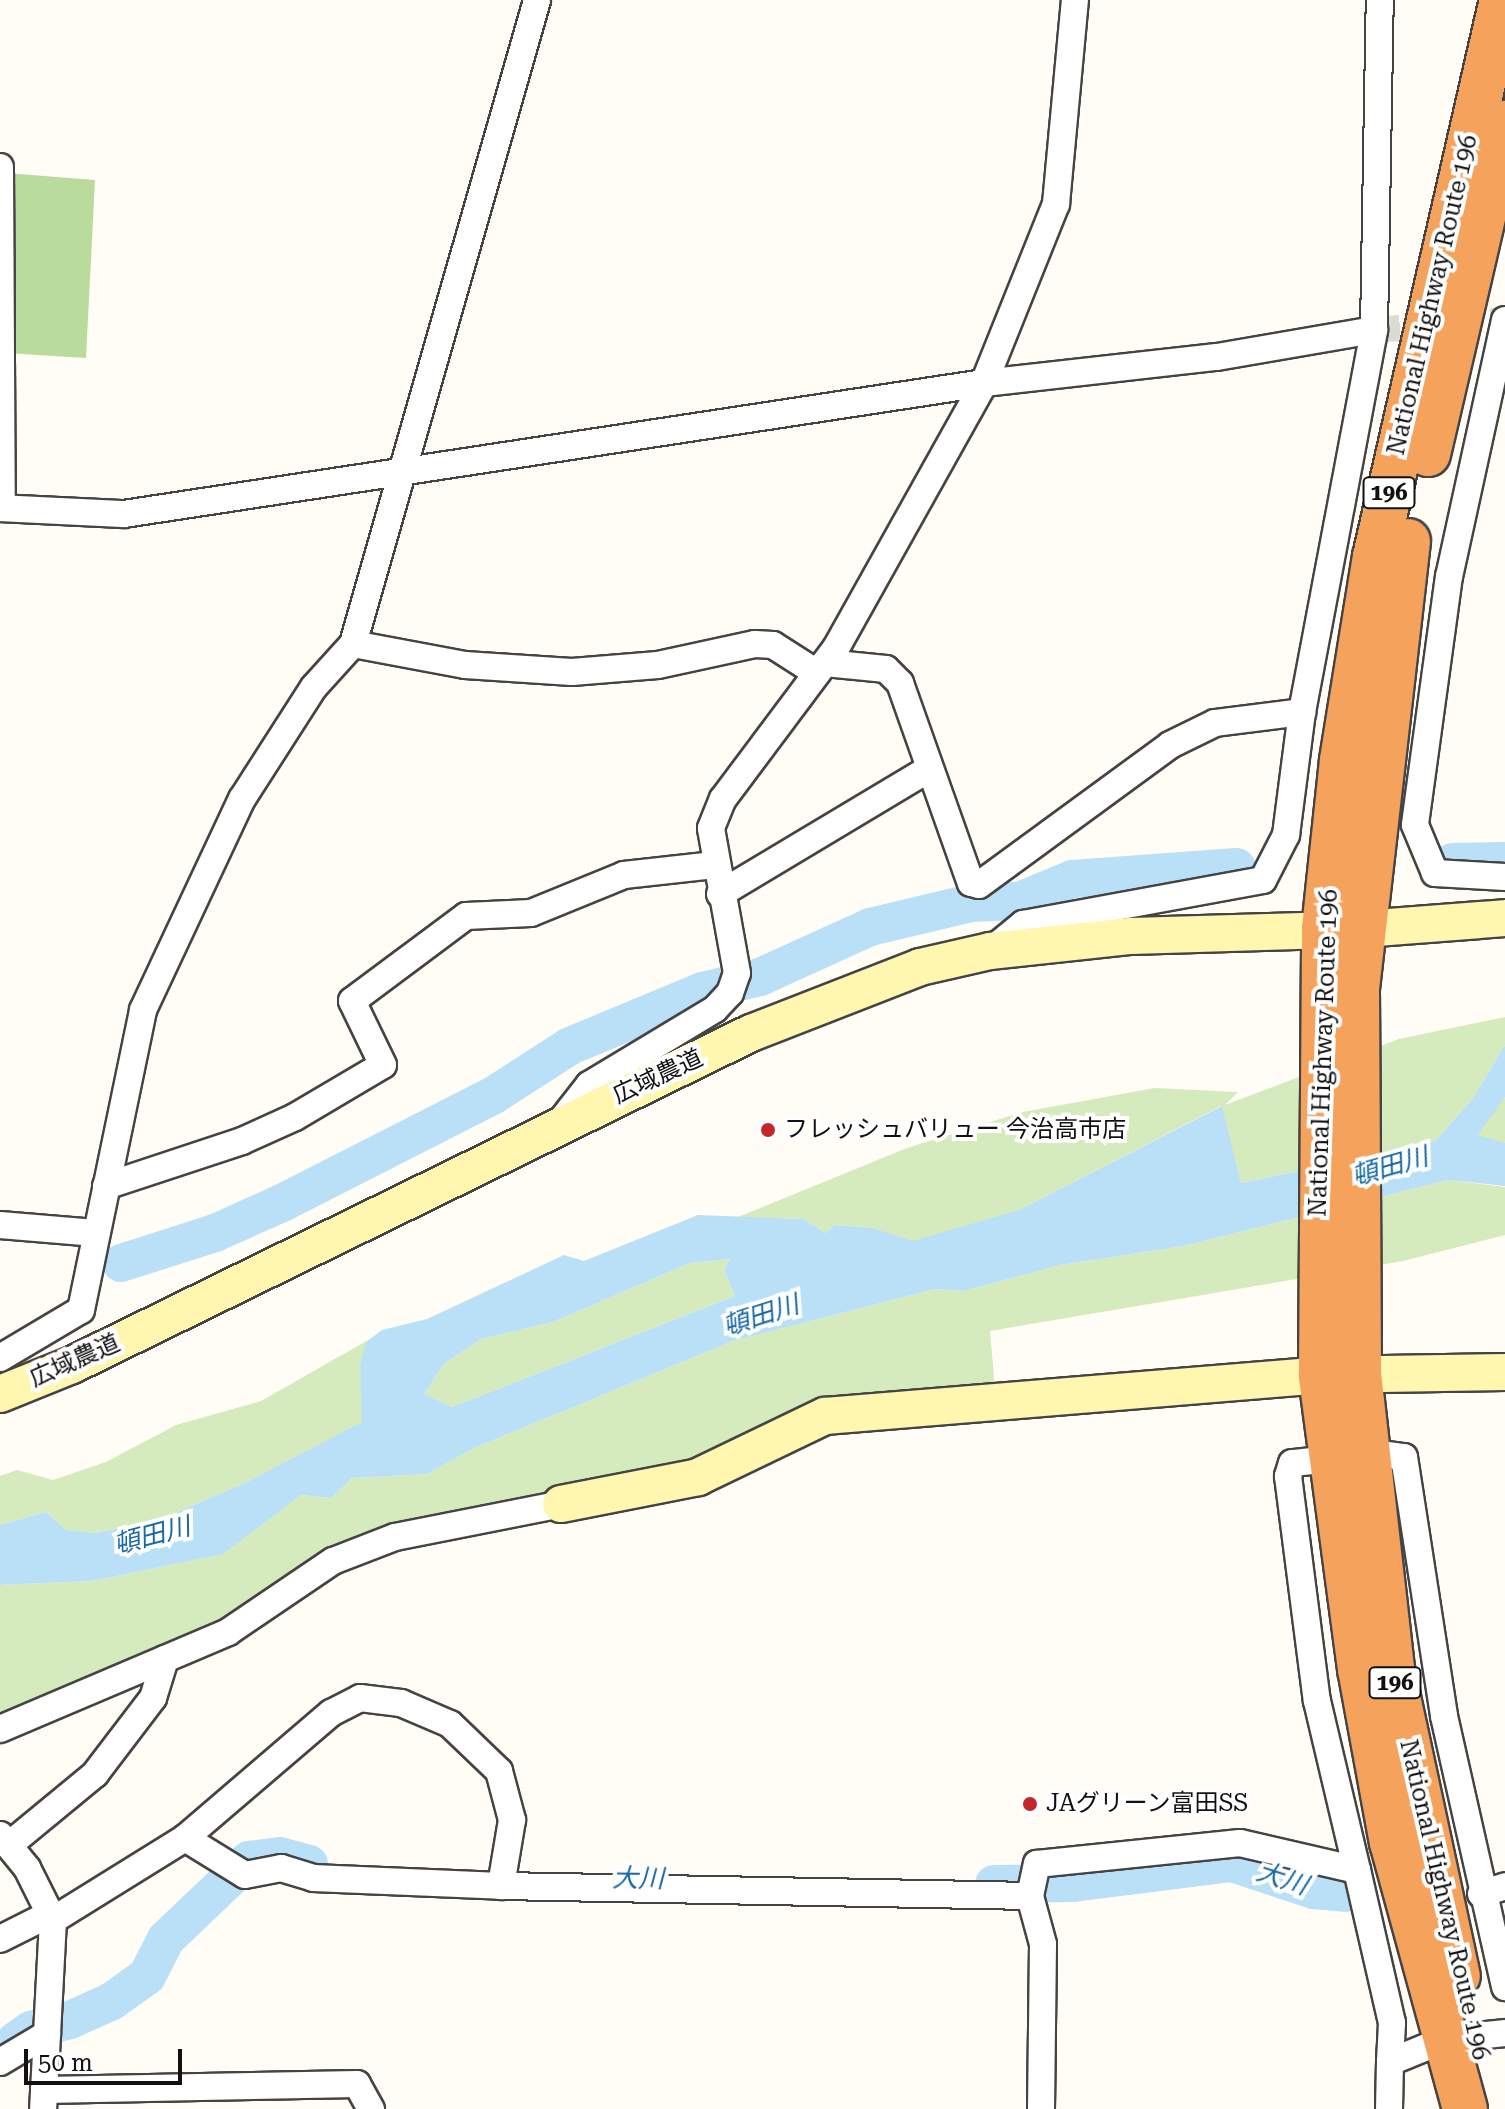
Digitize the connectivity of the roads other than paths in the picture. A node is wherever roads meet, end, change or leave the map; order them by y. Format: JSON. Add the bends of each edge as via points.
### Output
{"nodes":[{"id":1,"x":537,"y":0,"type":"edge"},
{"id":2,"x":1075,"y":0,"type":"edge"},
{"id":3,"x":1380,"y":0,"type":"edge"},
{"id":4,"x":1502,"y":0,"type":"edge"},
{"id":5,"x":1505,"y":123,"type":"edge"},
{"id":6,"x":0,"y":167,"type":"edge"},
{"id":7,"x":1505,"y":320,"type":"edge"},
{"id":8,"x":1374,"y":330,"type":"junction"},
{"id":9,"x":984,"y":383,"type":"junction"},
{"id":10,"x":404,"y":475,"type":"junction"},
{"id":11,"x":1,"y":508,"type":"edge"},
{"id":12,"x":353,"y":644,"type":"junction"},
{"id":13,"x":821,"y":668,"type":"junction"},
{"id":14,"x":1302,"y":712,"type":"junction"},
{"id":15,"x":929,"y":769,"type":"junction"},
{"id":16,"x":714,"y":865,"type":"junction"},
{"id":17,"x":1505,"y":877,"type":"edge"},
{"id":18,"x":720,"y":894,"type":"junction"},
{"id":19,"x":1505,"y":918,"type":"edge"},
{"id":20,"x":1343,"y":929,"type":"junction"},
{"id":21,"x":990,"y":951,"type":"junction"},
{"id":22,"x":560,"y":1122,"type":"junction"},
{"id":23,"x":106,"y":1186,"type":"junction"},
{"id":24,"x":0,"y":1225,"type":"edge"},
{"id":25,"x":96,"y":1233,"type":"junction"},
{"id":26,"x":0,"y":1358,"type":"edge"},
{"id":27,"x":1505,"y":1372,"type":"edge"},
{"id":28,"x":1340,"y":1374,"type":"junction"},
{"id":29,"x":0,"y":1394,"type":"edge"},
{"id":30,"x":1389,"y":1455,"type":"dead end"},
{"id":31,"x":1312,"y":1461,"type":"dead end"},
{"id":32,"x":561,"y":1504,"type":"joint"},
{"id":33,"x":165,"y":1659,"type":"junction"},
{"id":34,"x":0,"y":1729,"type":"edge"},
{"id":35,"x":185,"y":1838,"type":"junction"},
{"id":36,"x":5,"y":1840,"type":"edge"},
{"id":37,"x":1357,"y":1870,"type":"junction"},
{"id":38,"x":501,"y":1886,"type":"junction"},
{"id":39,"x":1493,"y":1890,"type":"edge"},
{"id":40,"x":1030,"y":1896,"type":"junction"},
{"id":41,"x":51,"y":1917,"type":"junction"},
{"id":42,"x":0,"y":1939,"type":"edge"},
{"id":43,"x":1505,"y":1987,"type":"edge"},
{"id":44,"x":47,"y":2034,"type":"junction"},
{"id":45,"x":1475,"y":2037,"type":"edge"},
{"id":46,"x":0,"y":2062,"type":"edge"},
{"id":47,"x":1390,"y":2062,"type":"junction"},
{"id":48,"x":43,"y":2099,"type":"edge"},
{"id":49,"x":371,"y":2109,"type":"edge"},
{"id":50,"x":1041,"y":2109,"type":"edge"},
{"id":51,"x":1389,"y":2109,"type":"edge"},
{"id":52,"x":1465,"y":2109,"type":"edge"},
{"id":53,"x":1497,"y":2109,"type":"edge"}],
"edges":[{"from":1,"to":10,"type":"street"},
{"from":2,"to":9,"type":"street","via":[[1056,204]]},
{"from":3,"to":8,"type":"street"},
{"from":4,"to":20,"type":"highway","name":"National Highway Route 196","number":"196","via":[[1375,557],[1342,760]]},
{"from":5,"to":20,"type":"highway","name":"National Highway Route 196","number":"196","via":[[1404,559]]},
{"from":6,"to":11,"type":"street"},
{"from":7,"to":17,"type":"street","via":[[1449,576],[1415,825],[1435,873]]},
{"from":8,"to":9,"type":"street","via":[[1217,357]]},
{"from":8,"to":14,"type":"street"},
{"from":9,"to":10,"type":"street"},
{"from":9,"to":13,"type":"street","via":[[901,538]]},
{"from":10,"to":11,"type":"street","via":[[124,514]]},
{"from":10,"to":12,"type":"street"},
{"from":12,"to":13,"type":"street","via":[[465,665],[572,672],[658,665],[755,644],[773,645]]},
{"from":12,"to":23,"type":"street","via":[[314,687],[242,799],[143,1010]]},
{"from":13,"to":15,"type":"street","via":[[886,669]]},
{"from":13,"to":16,"type":"street","via":[[723,799],[711,828]]},
{"from":14,"to":15,"type":"street","via":[[1215,723],[1170,745],[979,885],[971,883]]},
{"from":14,"to":21,"type":"street","via":[[1286,835],[1263,880],[1023,924]]},
{"from":15,"to":18,"type":"street"},
{"from":16,"to":18,"type":"street"},
{"from":16,"to":23,"type":"street","via":[[624,875],[531,913],[466,916],[352,1001],[383,1065],[295,1117],[242,1141]]},
{"from":18,"to":22,"type":"street","via":[[737,973],[730,993],[715,1009],[589,1085]]},
{"from":19,"to":20,"type":"street","name":"広域農道"},
{"from":20,"to":21,"type":"street","name":"広域農道","via":[[1131,936]]},
{"from":20,"to":28,"type":"highway","name":"National Highway Route 196","number":"196"},
{"from":21,"to":22,"type":"street","name":"広域農道","via":[[920,967],[751,1033]]},
{"from":22,"to":29,"type":"street","name":"広域農道","via":[[72,1365]]},
{"from":23,"to":25,"type":"street"},
{"from":24,"to":25,"type":"street"},
{"from":25,"to":26,"type":"street","via":[[81,1310]]},
{"from":27,"to":28,"type":"street"},
{"from":28,"to":32,"type":"street","via":[[825,1416],[698,1477]]},
{"from":28,"to":45,"type":"highway","name":"National Highway Route 196","number":"196","via":[[1360,1669],[1392,1843]]},
{"from":30,"to":39,"type":"street","via":[[1404,1457],[1444,1716]]},
{"from":31,"to":37,"type":"street","via":[[1292,1463],[1288,1476],[1317,1701]]},
{"from":32,"to":33,"type":"street","via":[[382,1542],[333,1561],[228,1632]]},
{"from":33,"to":34,"type":"street"},
{"from":33,"to":36,"type":"street","via":[[153,1698],[95,1774]]},
{"from":35,"to":38,"type":"street","via":[[245,1875],[281,1868],[313,1878]]},
{"from":35,"to":38,"type":"street","via":[[331,1713],[360,1698],[401,1703],[450,1724],[499,1771],[512,1820]]},
{"from":35,"to":41,"type":"street"},
{"from":36,"to":41,"type":"street","via":[[27,1868]]},
{"from":37,"to":40,"type":"street","via":[[1240,1843],[1037,1864]]},
{"from":37,"to":47,"type":"street","via":[[1392,2023]]},
{"from":38,"to":40,"type":"street"},
{"from":39,"to":43,"type":"street"},
{"from":40,"to":50,"type":"street","via":[[1043,1944]]},
{"from":41,"to":42,"type":"street"},
{"from":41,"to":44,"type":"street"},
{"from":44,"to":46,"type":"street"},
{"from":44,"to":48,"type":"street"},
{"from":45,"to":47,"type":"street"},
{"from":45,"to":52,"type":"highway","name":"National Highway Route 196","number":"196"},
{"from":45,"to":53,"type":"highway","name":"National Highway Route 196","number":"196"},
{"from":47,"to":51,"type":"street"},
{"from":48,"to":49,"type":"street","via":[[357,2084]]}]}
